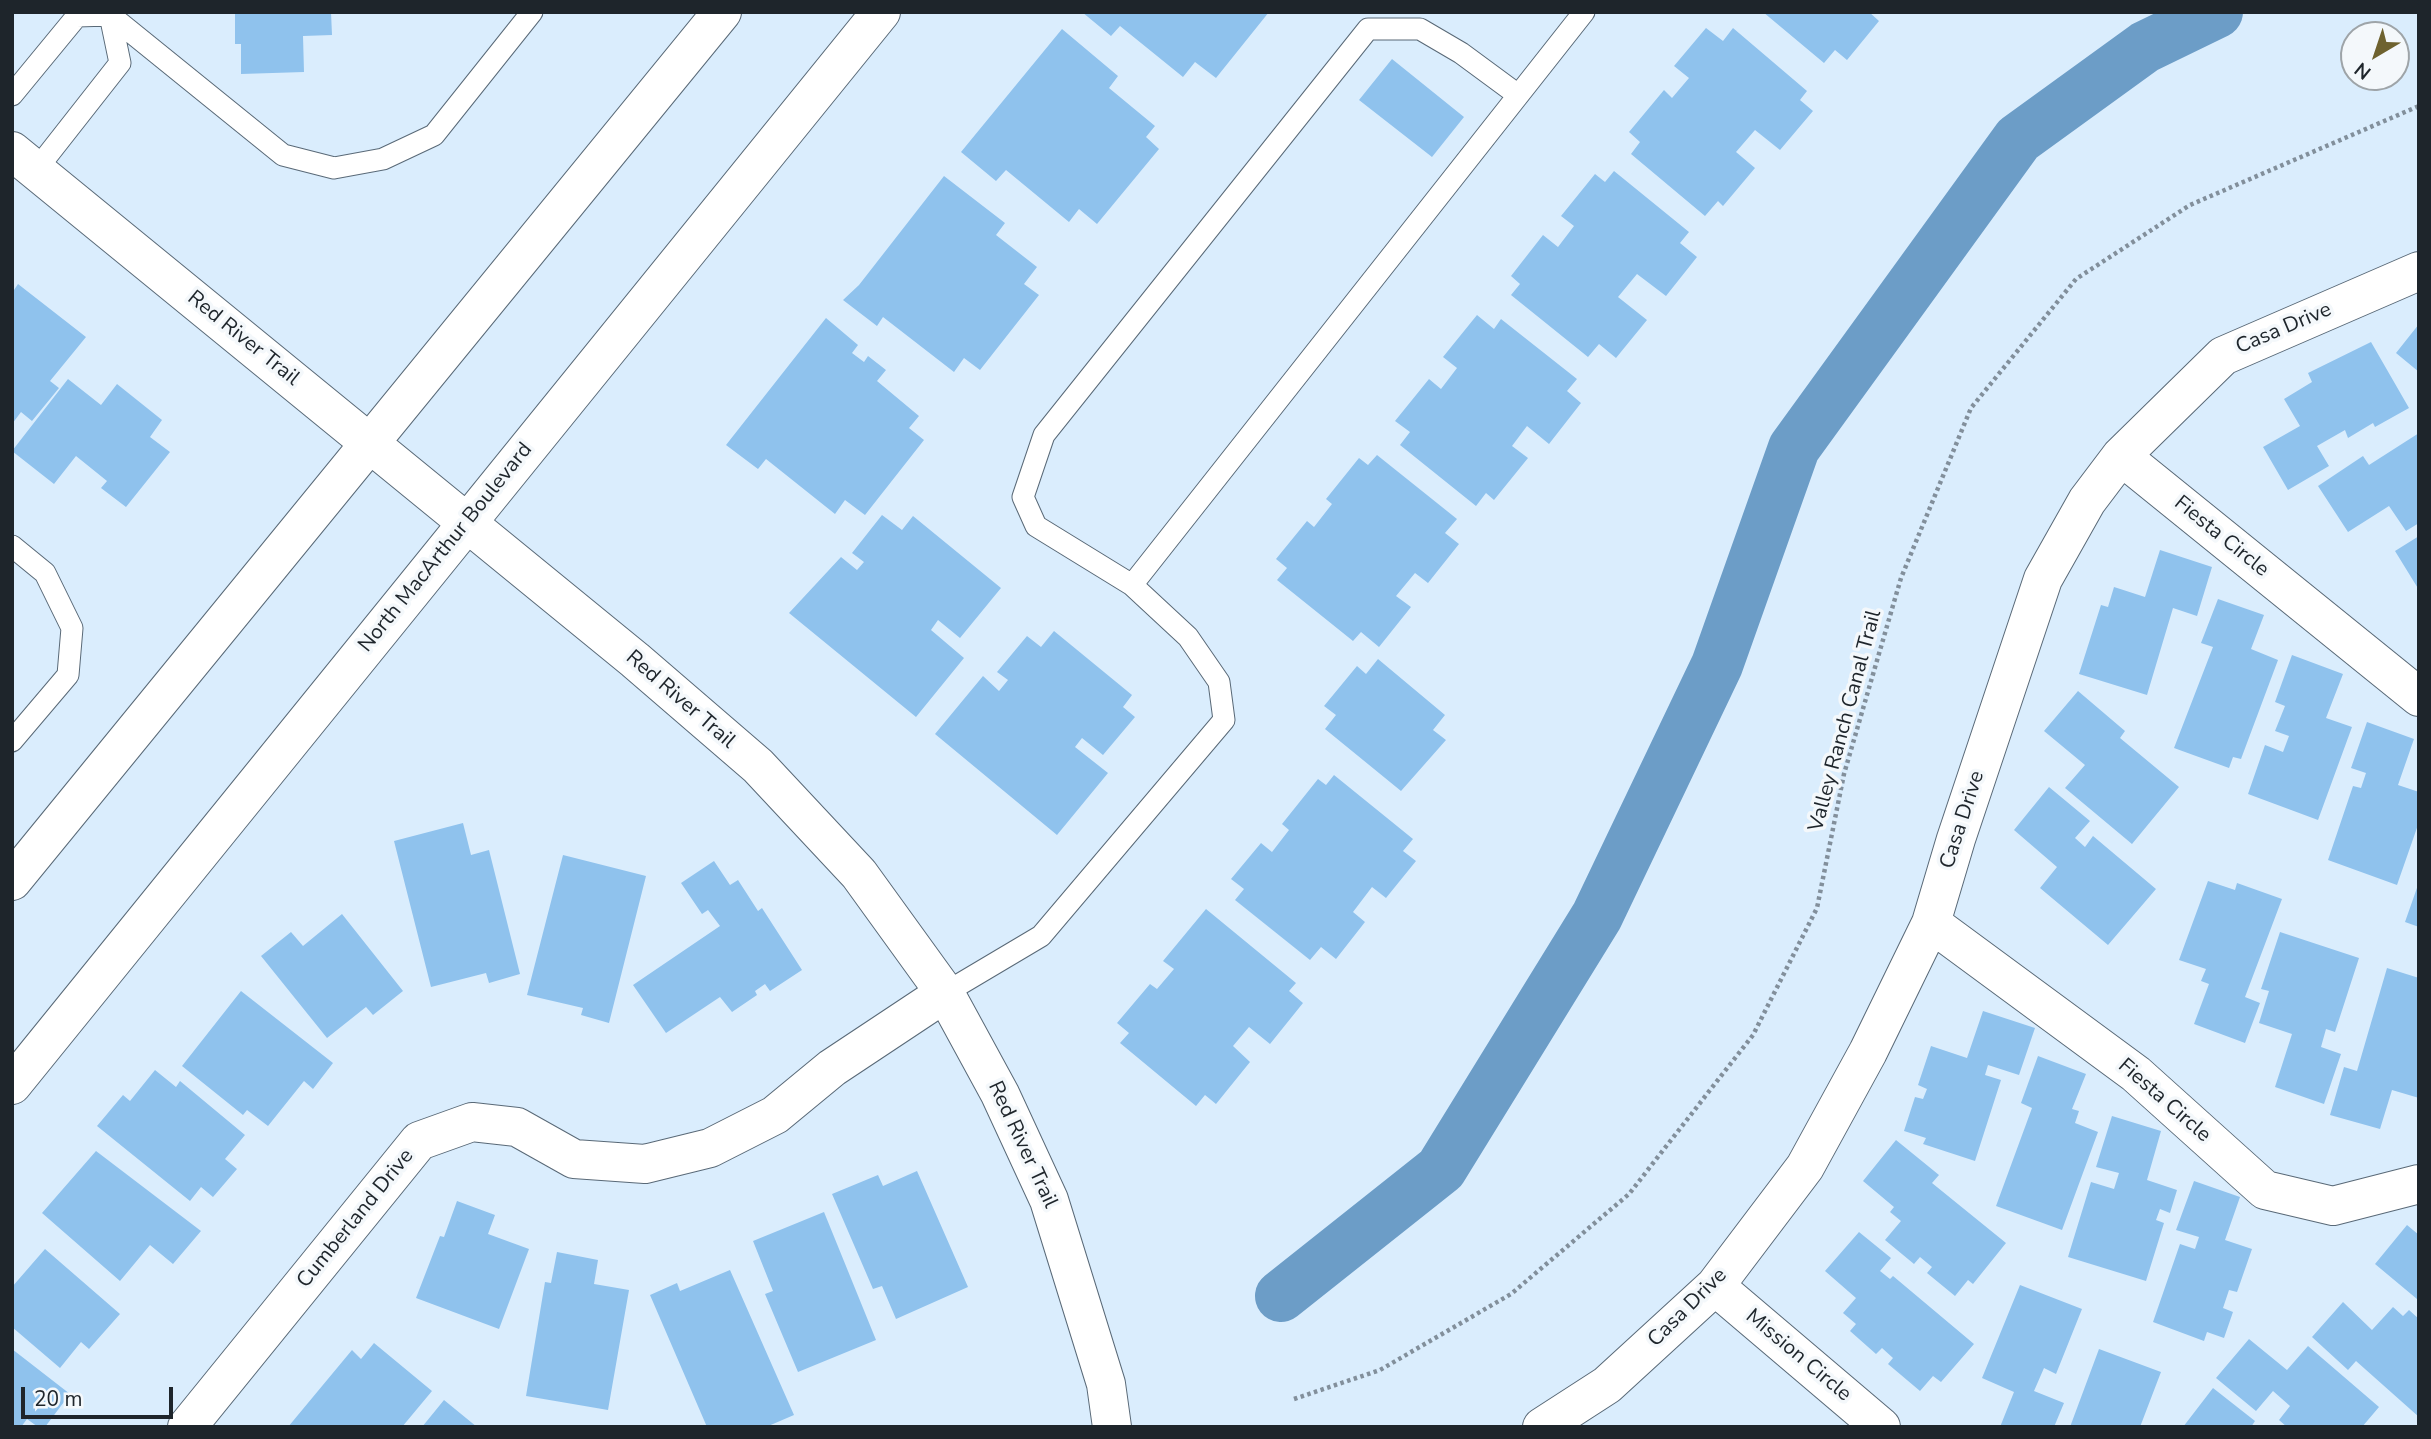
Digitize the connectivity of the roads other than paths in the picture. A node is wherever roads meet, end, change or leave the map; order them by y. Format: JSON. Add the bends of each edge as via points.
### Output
{"nodes":[{"id":1,"x":532,"y":12,"type":"edge"},
{"id":2,"x":722,"y":12,"type":"edge"},
{"id":3,"x":881,"y":12,"type":"edge"},
{"id":4,"x":1584,"y":12,"type":"edge"},
{"id":5,"x":111,"y":13,"type":"edge"},
{"id":6,"x":12,"y":95,"type":"edge"},
{"id":7,"x":1518,"y":95,"type":"junction"},
{"id":8,"x":24,"y":161,"type":"edge"},
{"id":9,"x":2419,"y":271,"type":"edge"},
{"id":10,"x":370,"y":443,"type":"junction"},
{"id":11,"x":2121,"y":456,"type":"junction"},
{"id":12,"x":466,"y":522,"type":"junction"},
{"id":13,"x":12,"y":546,"type":"edge"},
{"id":14,"x":1132,"y":585,"type":"junction"},
{"id":15,"x":2419,"y":697,"type":"edge"},
{"id":16,"x":12,"y":741,"type":"edge"},
{"id":17,"x":12,"y":881,"type":"edge"},
{"id":18,"x":1931,"y":923,"type":"junction"},
{"id":19,"x":945,"y":993,"type":"junction"},
{"id":20,"x":12,"y":1085,"type":"edge"},
{"id":21,"x":2419,"y":1184,"type":"edge"},
{"id":22,"x":1715,"y":1286,"type":"junction"},
{"id":23,"x":187,"y":1427,"type":"edge"},
{"id":24,"x":1112,"y":1427,"type":"edge"},
{"id":25,"x":1542,"y":1427,"type":"edge"},
{"id":26,"x":1881,"y":1427,"type":"edge"}],
"edges":[{"from":1,"to":5,"type":"lane","via":[[434,135],[383,159],[334,168],[283,155]]},
{"from":2,"to":10,"type":"street"},
{"from":3,"to":12,"type":"street","name":"North MacArthur Boulevard"},
{"from":4,"to":7,"type":"lane"},
{"from":5,"to":6,"type":"lane","via":[[77,16]]},
{"from":5,"to":8,"type":"lane","via":[[120,63]]},
{"from":7,"to":14,"type":"lane"},
{"from":7,"to":14,"type":"lane","via":[[1420,29],[1368,29],[1044,435],[1023,496],[1036,526]]},
{"from":8,"to":10,"type":"street","name":"Red River Trail"},
{"from":9,"to":11,"type":"street","name":"Casa Drive","via":[[2223,356]]},
{"from":10,"to":12,"type":"street","name":"Red River Trail"},
{"from":10,"to":17,"type":"street"},
{"from":11,"to":15,"type":"street","name":"Fiesta Circle"},
{"from":11,"to":18,"type":"street","name":"Casa Drive","via":[[2087,501],[2043,579]]},
{"from":12,"to":19,"type":"street","name":"Red River Trail","via":[[758,766],[859,874]]},
{"from":12,"to":20,"type":"street","name":"North MacArthur Boulevard"},
{"from":13,"to":16,"type":"lane","via":[[45,573],[72,628],[68,675]]},
{"from":14,"to":19,"type":"lane","via":[[1188,637],[1219,682],[1224,720],[1041,936]]},
{"from":18,"to":21,"type":"street","name":"Fiesta Circle","via":[[2136,1074],[2265,1190],[2333,1206]]},
{"from":18,"to":22,"type":"street","name":"Casa Drive","via":[[1805,1167]]},
{"from":19,"to":23,"type":"street","name":"Cumberland Drive","via":[[832,1068],[775,1115],[710,1149],[645,1164],[574,1159],[517,1127],[472,1122],[419,1141]]},
{"from":19,"to":24,"type":"street","name":"Red River Trail","via":[[1000,1094],[1049,1200],[1106,1384]]},
{"from":22,"to":25,"type":"street","name":"Casa Drive","via":[[1607,1385]]},
{"from":22,"to":26,"type":"street","name":"Mission Circle"}]}
